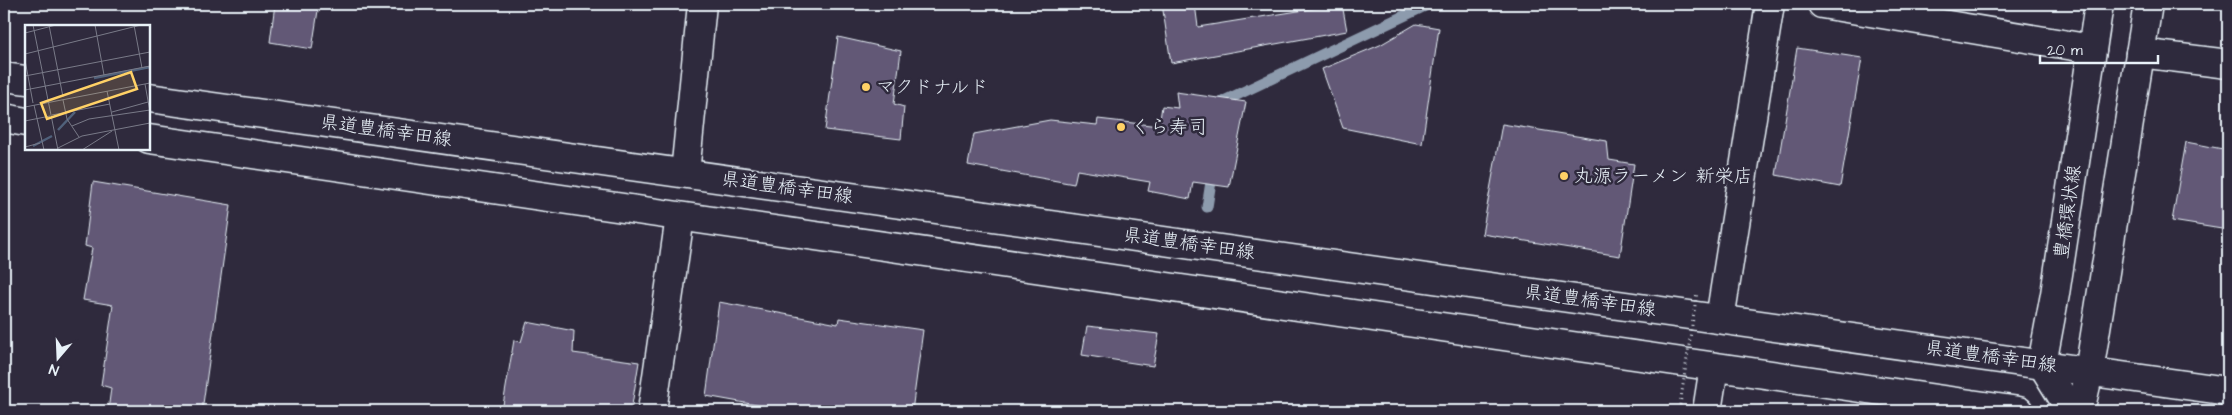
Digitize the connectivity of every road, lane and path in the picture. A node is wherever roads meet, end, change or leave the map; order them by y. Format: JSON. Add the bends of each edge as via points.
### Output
{"nodes":[{"id":1,"x":702,"y":4,"type":"edge"},
{"id":2,"x":1770,"y":4,"type":"edge"},
{"id":3,"x":1822,"y":4,"type":"edge"},
{"id":4,"x":2099,"y":4,"type":"edge"},
{"id":5,"x":2148,"y":4,"type":"edge"},
{"id":6,"x":2092,"y":49,"type":"junction"},
{"id":7,"x":2140,"y":53,"type":"junction"},
{"id":8,"x":2228,"y":64,"type":"edge"},
{"id":9,"x":4,"y":77,"type":"edge"},
{"id":10,"x":25,"y":80,"type":"edge"},
{"id":11,"x":150,"y":98,"type":"edge"},
{"id":12,"x":4,"y":118,"type":"edge"},
{"id":13,"x":25,"y":122,"type":"edge"},
{"id":14,"x":150,"y":139,"type":"edge"},
{"id":15,"x":685,"y":173,"type":"junction"},
{"id":16,"x":680,"y":216,"type":"junction"},
{"id":17,"x":1697,"y":292,"type":"dead end"},
{"id":18,"x":1720,"y":319,"type":"junction"},
{"id":19,"x":2042,"y":364,"type":"junction"},
{"id":20,"x":1714,"y":367,"type":"junction"},
{"id":21,"x":2090,"y":372,"type":"junction"},
{"id":22,"x":2228,"y":391,"type":"edge"},
{"id":23,"x":1680,"y":405,"type":"dead end"},
{"id":24,"x":652,"y":411,"type":"edge"},
{"id":25,"x":1707,"y":411,"type":"edge"},
{"id":26,"x":2019,"y":411,"type":"edge"},
{"id":27,"x":2071,"y":411,"type":"edge"},
{"id":28,"x":2080,"y":411,"type":"edge"}],
"edges":[{"from":1,"to":15,"type":"main road"},
{"from":2,"to":18,"type":"main road"},
{"from":3,"to":6,"type":"main road"},
{"from":4,"to":6,"type":"main road","name":"豊橋環状線"},
{"from":5,"to":7,"type":"main road"},
{"from":6,"to":19,"type":"main road","name":"豊橋環状線"},
{"from":7,"to":8,"type":"main road"},
{"from":7,"to":21,"type":"main road"},
{"from":9,"to":10,"type":"main road"},
{"from":11,"to":15,"type":"main road","name":"県道豊橋幸田線"},
{"from":12,"to":13,"type":"main road"},
{"from":14,"to":16,"type":"main road"},
{"from":15,"to":18,"type":"main road","name":"県道豊橋幸田線"},
{"from":16,"to":20,"type":"main road"},
{"from":16,"to":24,"type":"main road"},
{"from":17,"to":23,"type":"path","bridge":true},
{"from":18,"to":19,"type":"main road","name":"県道豊橋幸田線"},
{"from":19,"to":21,"type":"main road","name":"県道豊橋幸田線"},
{"from":19,"to":27,"type":"main road"},
{"from":20,"to":25,"type":"main road"},
{"from":20,"to":26,"type":"main road"},
{"from":21,"to":22,"type":"main road","name":"県道豊橋幸田線"},
{"from":21,"to":28,"type":"main road"}]}
